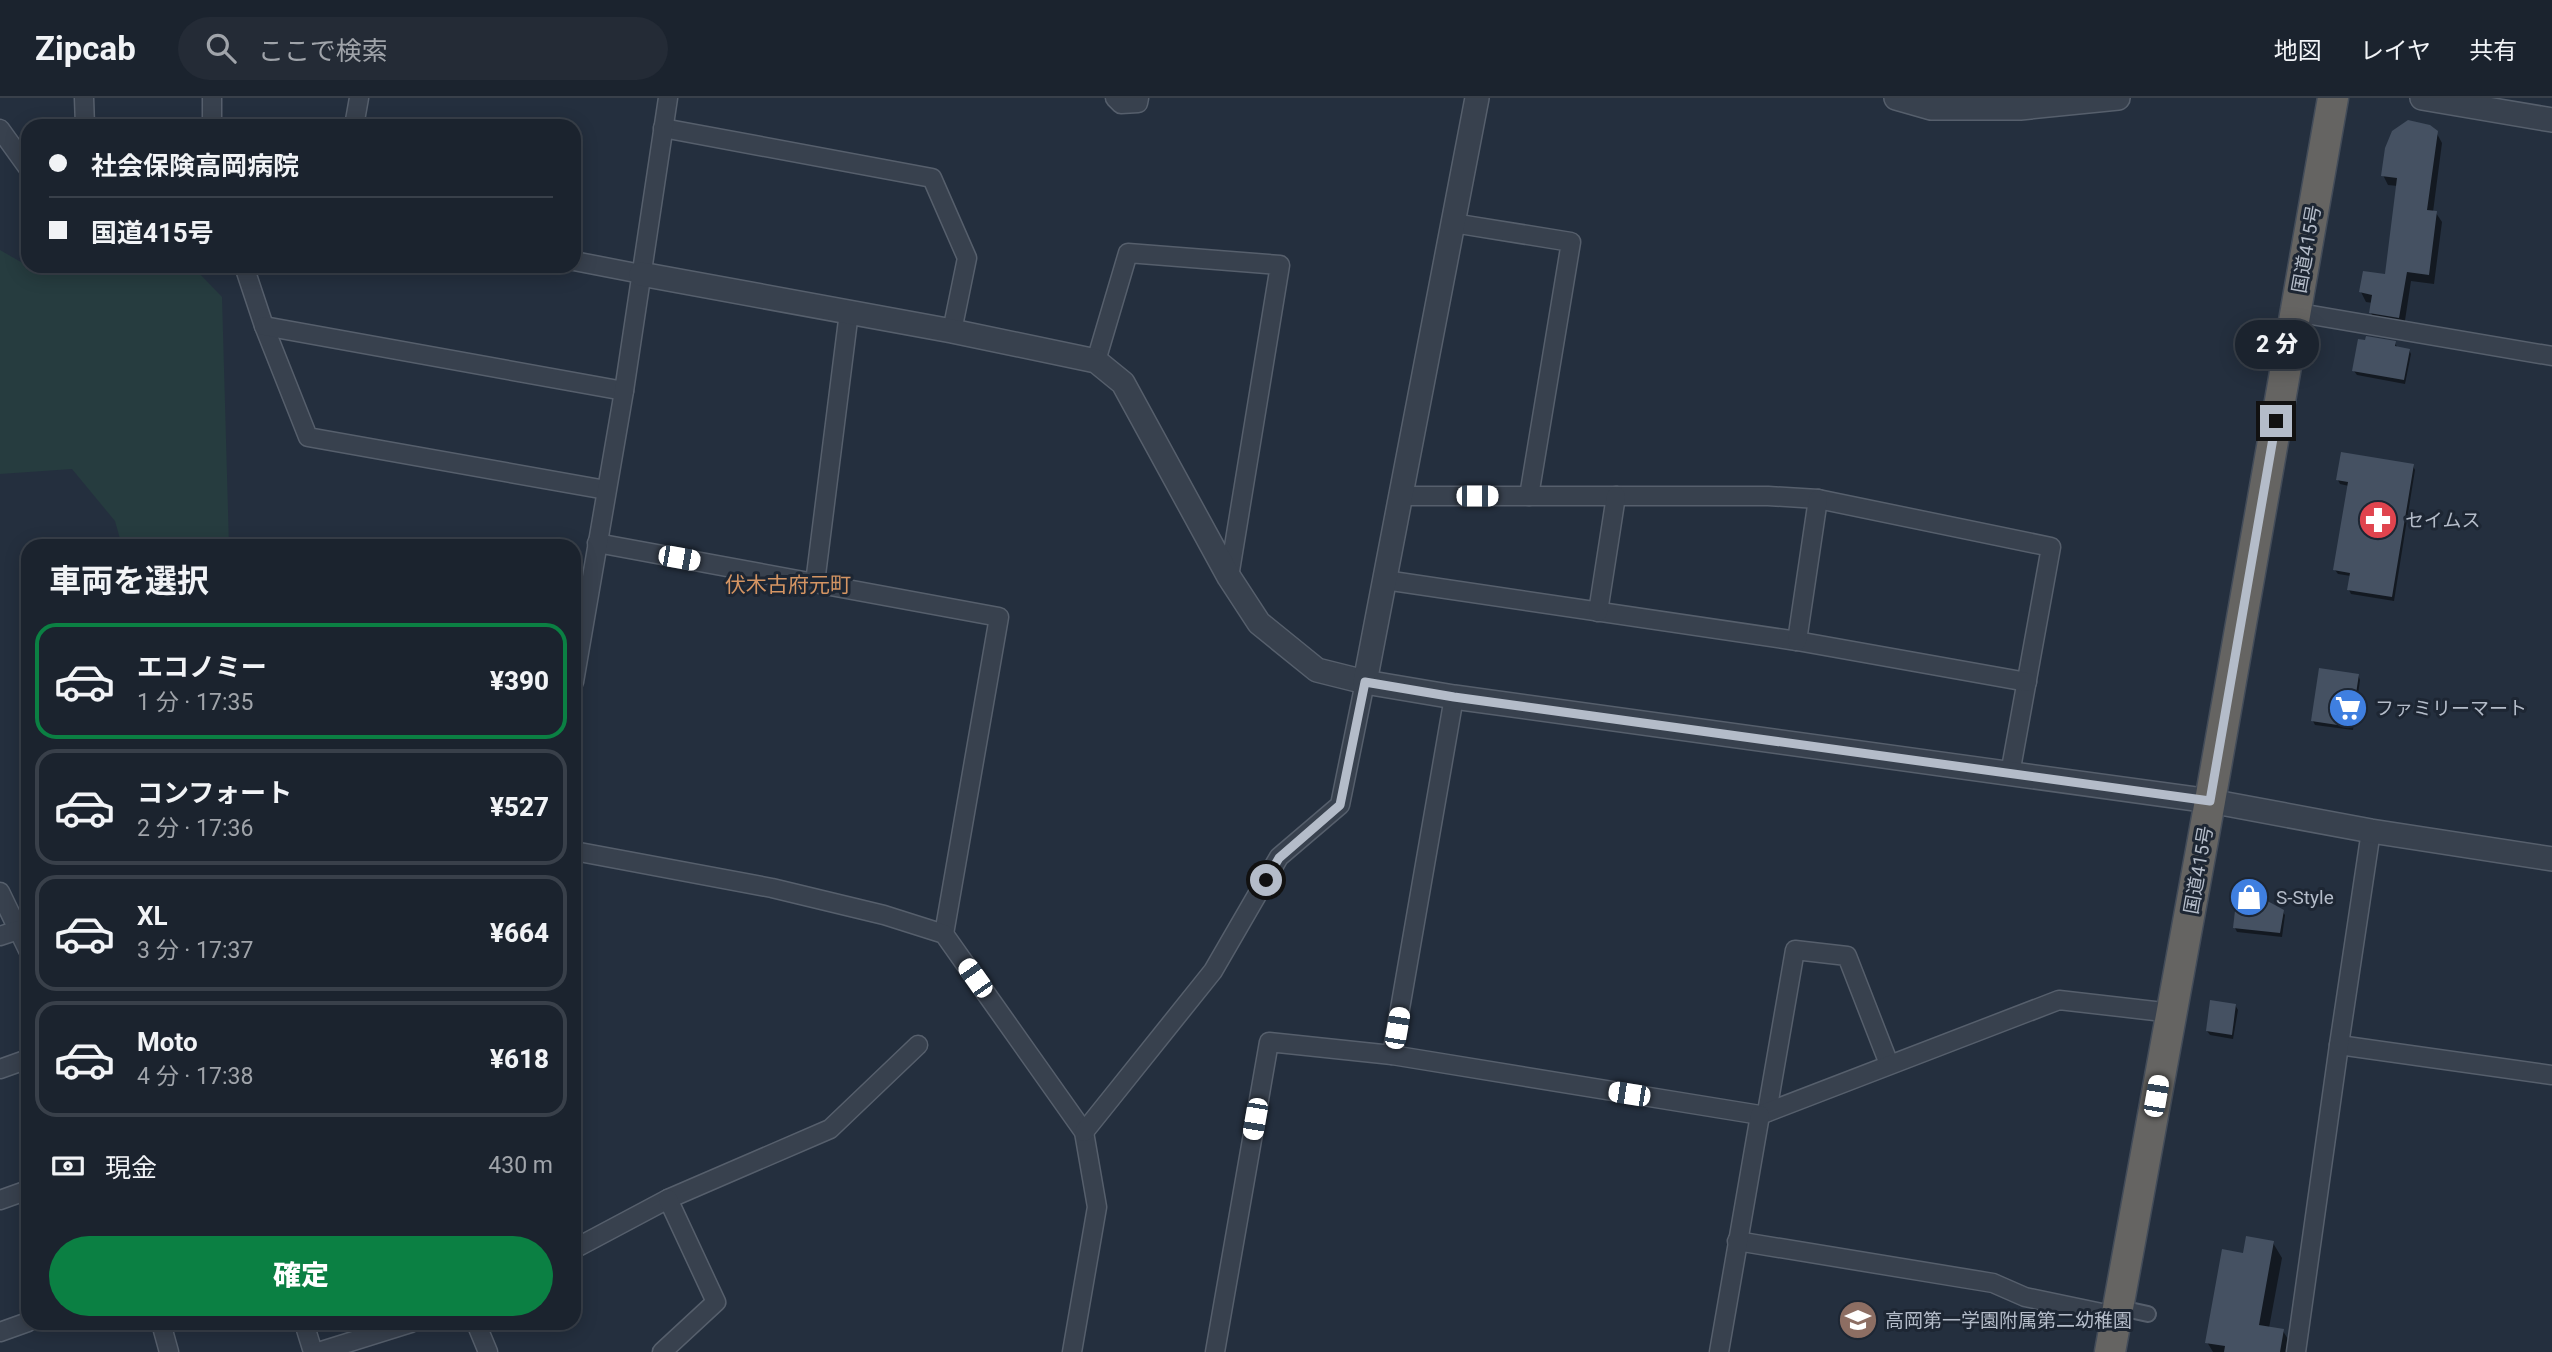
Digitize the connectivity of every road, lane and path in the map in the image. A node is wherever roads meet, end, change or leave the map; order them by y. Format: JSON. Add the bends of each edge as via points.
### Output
{"nodes":[{"id":1,"x":84,"y":98,"type":"edge"},
{"id":2,"x":212,"y":98,"type":"edge"},
{"id":3,"x":359,"y":98,"type":"edge"},
{"id":4,"x":668,"y":98,"type":"edge"},
{"id":5,"x":1115,"y":98,"type":"edge"},
{"id":6,"x":1139,"y":98,"type":"edge"},
{"id":7,"x":1476,"y":98,"type":"edge"},
{"id":8,"x":1896,"y":98,"type":"edge"},
{"id":9,"x":2118,"y":98,"type":"edge"},
{"id":10,"x":2333,"y":98,"type":"edge"},
{"id":11,"x":2422,"y":98,"type":"edge"},
{"id":12,"x":85,"y":119,"type":"edge"},
{"id":13,"x":212,"y":119,"type":"edge"},
{"id":14,"x":355,"y":119,"type":"edge"},
{"id":15,"x":2552,"y":120,"type":"edge"},
{"id":16,"x":663,"y":128,"type":"junction"},
{"id":17,"x":0,"y":129,"type":"edge"},
{"id":18,"x":21,"y":158,"type":"edge"},
{"id":19,"x":1453,"y":223,"type":"junction"},
{"id":20,"x":581,"y":262,"type":"edge"},
{"id":21,"x":246,"y":273,"type":"edge"},
{"id":22,"x":641,"y":274,"type":"junction"},
{"id":23,"x":849,"y":312,"type":"junction"},
{"id":24,"x":2294,"y":312,"type":"junction"},
{"id":25,"x":264,"y":326,"type":"junction"},
{"id":26,"x":953,"y":331,"type":"junction"},
{"id":27,"x":2552,"y":356,"type":"edge"},
{"id":28,"x":1096,"y":361,"type":"junction"},
{"id":29,"x":624,"y":391,"type":"junction"},
{"id":30,"x":606,"y":490,"type":"junction"},
{"id":31,"x":1401,"y":496,"type":"junction"},
{"id":32,"x":1529,"y":496,"type":"junction"},
{"id":33,"x":1616,"y":496,"type":"junction"},
{"id":34,"x":1818,"y":499,"type":"junction"},
{"id":35,"x":597,"y":543,"type":"junction"},
{"id":36,"x":1230,"y":577,"type":"junction"},
{"id":37,"x":1384,"y":580,"type":"junction"},
{"id":38,"x":815,"y":583,"type":"junction"},
{"id":39,"x":1598,"y":612,"type":"junction"},
{"id":40,"x":581,"y":640,"type":"edge"},
{"id":41,"x":1797,"y":641,"type":"junction"},
{"id":42,"x":1365,"y":682,"type":"junction"},
{"id":43,"x":2027,"y":682,"type":"junction"},
{"id":44,"x":1454,"y":697,"type":"junction"},
{"id":45,"x":2010,"y":774,"type":"junction"},
{"id":46,"x":2210,"y":801,"type":"junction"},
{"id":47,"x":2371,"y":831,"type":"junction"},
{"id":48,"x":581,"y":851,"type":"edge"},
{"id":49,"x":2552,"y":859,"type":"edge"},
{"id":50,"x":0,"y":892,"type":"edge"},
{"id":51,"x":18,"y":930,"type":"junction"},
{"id":52,"x":944,"y":934,"type":"junction"},
{"id":53,"x":0,"y":936,"type":"edge"},
{"id":54,"x":21,"y":936,"type":"edge"},
{"id":55,"x":2172,"y":1013,"type":"junction"},
{"id":56,"x":918,"y":1045,"type":"dead end"},
{"id":57,"x":2339,"y":1045,"type":"junction"},
{"id":58,"x":1392,"y":1055,"type":"junction"},
{"id":59,"x":21,"y":1062,"type":"edge"},
{"id":60,"x":1889,"y":1064,"type":"junction"},
{"id":61,"x":0,"y":1069,"type":"edge"},
{"id":62,"x":2552,"y":1075,"type":"edge"},
{"id":63,"x":1763,"y":1114,"type":"junction"},
{"id":64,"x":1084,"y":1132,"type":"junction"},
{"id":65,"x":21,"y":1192,"type":"edge"},
{"id":66,"x":668,"y":1199,"type":"junction"},
{"id":67,"x":0,"y":1200,"type":"edge"},
{"id":68,"x":1737,"y":1241,"type":"junction"},
{"id":69,"x":581,"y":1245,"type":"edge"},
{"id":70,"x":2104,"y":1309,"type":"junction"},
{"id":71,"x":2148,"y":1314,"type":"dead end"},
{"id":72,"x":21,"y":1324,"type":"edge"},
{"id":73,"x":163,"y":1330,"type":"edge"},
{"id":74,"x":307,"y":1330,"type":"edge"},
{"id":75,"x":388,"y":1330,"type":"edge"},
{"id":76,"x":479,"y":1330,"type":"edge"},
{"id":77,"x":0,"y":1332,"type":"edge"},
{"id":78,"x":170,"y":1352,"type":"edge"},
{"id":79,"x":315,"y":1352,"type":"edge"},
{"id":80,"x":488,"y":1352,"type":"edge"},
{"id":81,"x":662,"y":1352,"type":"edge"},
{"id":82,"x":1072,"y":1352,"type":"edge"},
{"id":83,"x":1215,"y":1352,"type":"edge"},
{"id":84,"x":1718,"y":1352,"type":"edge"},
{"id":85,"x":2110,"y":1352,"type":"edge"},
{"id":86,"x":2296,"y":1352,"type":"edge"}],
"edges":[{"from":1,"to":12,"type":"street"},
{"from":2,"to":13,"type":"street"},
{"from":3,"to":14,"type":"street"},
{"from":4,"to":16,"type":"street"},
{"from":5,"to":6,"type":"street","via":[[1121,104],[1138,103]]},
{"from":7,"to":19,"type":"street"},
{"from":8,"to":9,"type":"street","via":[[1931,108],[2020,108]]},
{"from":10,"to":24,"type":"highway","name":"国道415号"},
{"from":11,"to":15,"type":"street"},
{"from":16,"to":22,"type":"street"},
{"from":16,"to":26,"type":"street","via":[[932,178],[967,258]]},
{"from":17,"to":18,"type":"street"},
{"from":19,"to":31,"type":"street"},
{"from":19,"to":32,"type":"street","via":[[1571,242]]},
{"from":20,"to":22,"type":"street"},
{"from":21,"to":25,"type":"street"},
{"from":22,"to":23,"type":"street"},
{"from":22,"to":29,"type":"street"},
{"from":23,"to":26,"type":"street"},
{"from":23,"to":38,"type":"street"},
{"from":24,"to":27,"type":"street"},
{"from":24,"to":46,"type":"highway","name":"国道415号"},
{"from":25,"to":29,"type":"street"},
{"from":25,"to":30,"type":"street","via":[[308,437]]},
{"from":26,"to":28,"type":"street"},
{"from":28,"to":36,"type":"street","via":[[1123,383]]},
{"from":28,"to":36,"type":"street","via":[[1128,253],[1280,265]]},
{"from":29,"to":30,"type":"street"},
{"from":30,"to":35,"type":"street"},
{"from":31,"to":32,"type":"street"},
{"from":31,"to":37,"type":"street"},
{"from":32,"to":33,"type":"street"},
{"from":33,"to":34,"type":"street"},
{"from":33,"to":39,"type":"street"},
{"from":34,"to":41,"type":"street"},
{"from":34,"to":43,"type":"street","via":[[2051,547]]},
{"from":35,"to":38,"type":"street"},
{"from":35,"to":40,"type":"street"},
{"from":36,"to":42,"type":"street","via":[[1259,623],[1317,670]]},
{"from":37,"to":39,"type":"street"},
{"from":37,"to":42,"type":"street"},
{"from":38,"to":52,"type":"street","via":[[999,617]]},
{"from":39,"to":41,"type":"street"},
{"from":41,"to":43,"type":"street"},
{"from":42,"to":44,"type":"street"},
{"from":42,"to":64,"type":"street","via":[[1340,805],[1279,858],[1213,971]]},
{"from":43,"to":45,"type":"street"},
{"from":44,"to":45,"type":"street"},
{"from":44,"to":58,"type":"street"},
{"from":45,"to":46,"type":"street"},
{"from":46,"to":47,"type":"street"},
{"from":46,"to":55,"type":"highway","name":"国道415号"},
{"from":47,"to":49,"type":"street"},
{"from":47,"to":57,"type":"street"},
{"from":48,"to":52,"type":"street","via":[[772,888]]},
{"from":50,"to":51,"type":"street"},
{"from":51,"to":53,"type":"street"},
{"from":51,"to":54,"type":"street"},
{"from":52,"to":64,"type":"street"},
{"from":55,"to":60,"type":"street","via":[[2059,1000]]},
{"from":55,"to":70,"type":"highway","name":"国道415号"},
{"from":56,"to":66,"type":"street","via":[[830,1129]]},
{"from":57,"to":62,"type":"street"},
{"from":57,"to":86,"type":"street"},
{"from":58,"to":63,"type":"street"},
{"from":58,"to":83,"type":"street","via":[[1269,1042]]},
{"from":59,"to":61,"type":"street"},
{"from":60,"to":63,"type":"street"},
{"from":60,"to":63,"type":"street","via":[[1847,956],[1795,950]]},
{"from":63,"to":68,"type":"street"},
{"from":64,"to":82,"type":"street","via":[[1097,1207]]},
{"from":65,"to":67,"type":"street"},
{"from":66,"to":69,"type":"street"},
{"from":66,"to":81,"type":"street","via":[[716,1302]]},
{"from":68,"to":70,"type":"street","via":[[1993,1283],[2025,1297]]},
{"from":68,"to":84,"type":"street"},
{"from":70,"to":71,"type":"street"},
{"from":70,"to":85,"type":"highway","name":"国道415号"},
{"from":72,"to":77,"type":"street"},
{"from":73,"to":78,"type":"street"},
{"from":74,"to":79,"type":"street"},
{"from":75,"to":79,"type":"street"},
{"from":76,"to":80,"type":"street"}]}
